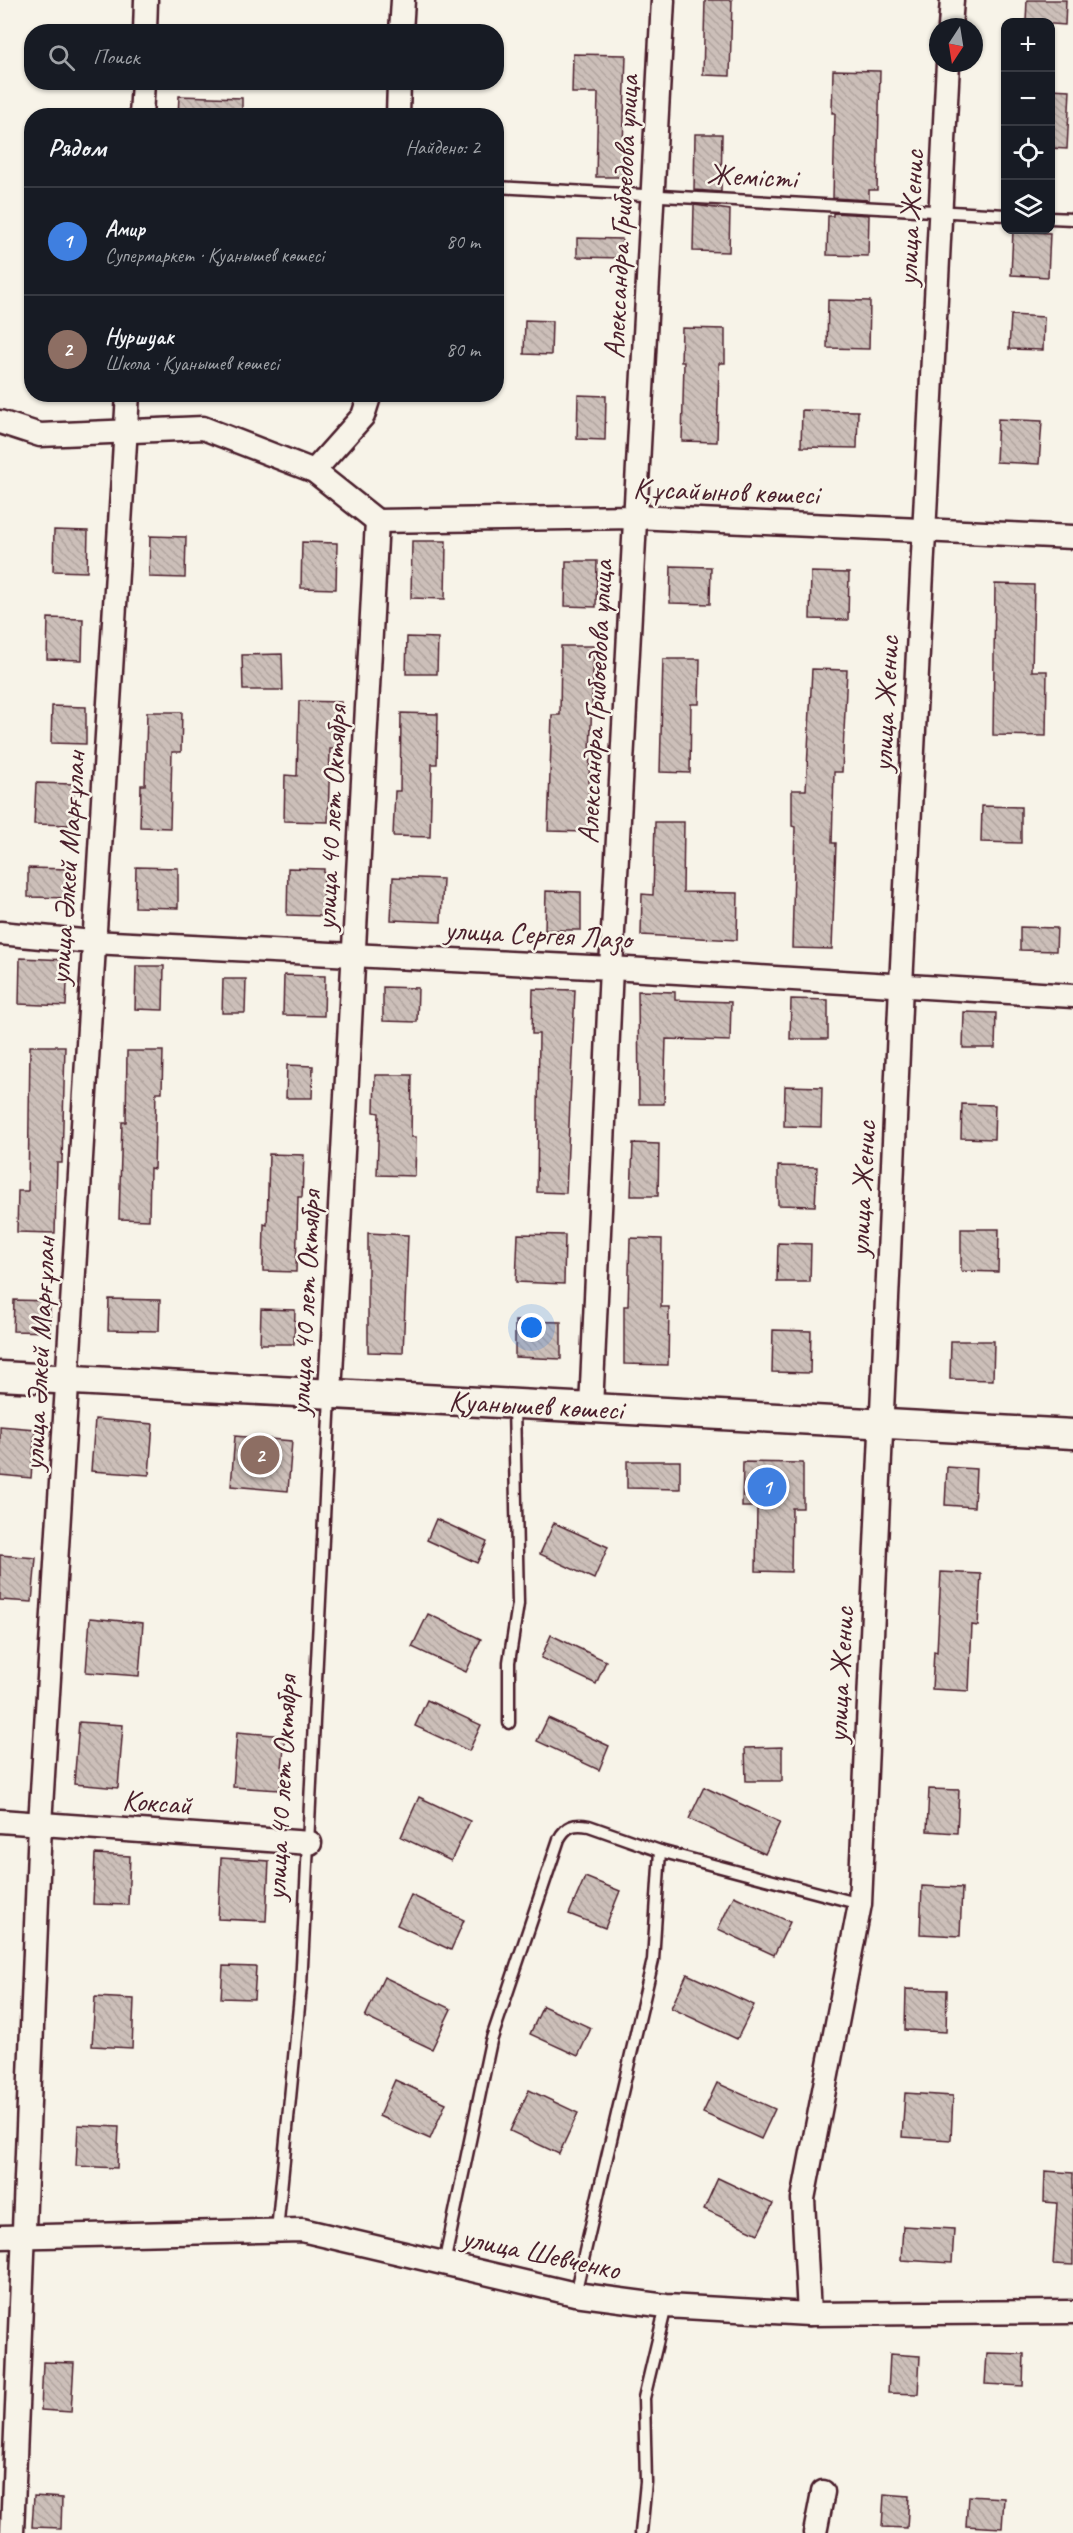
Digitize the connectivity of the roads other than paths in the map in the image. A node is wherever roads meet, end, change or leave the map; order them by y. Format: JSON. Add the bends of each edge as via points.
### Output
{"nodes":[{"id":1,"x":146,"y":0,"type":"edge"},
{"id":2,"x":403,"y":0,"type":"edge"},
{"id":3,"x":663,"y":0,"type":"edge"},
{"id":4,"x":952,"y":0,"type":"edge"},
{"id":5,"x":951,"y":18,"type":"edge"},
{"id":6,"x":145,"y":24,"type":"edge"},
{"id":7,"x":402,"y":24,"type":"edge"},
{"id":8,"x":948,"y":72,"type":"edge"},
{"id":9,"x":142,"y":90,"type":"edge"},
{"id":10,"x":399,"y":90,"type":"edge"},
{"id":11,"x":141,"y":108,"type":"edge"},
{"id":12,"x":398,"y":108,"type":"edge"},
{"id":13,"x":504,"y":187,"type":"edge"},
{"id":14,"x":652,"y":194,"type":"junction"},
{"id":15,"x":941,"y":211,"type":"junction"},
{"id":16,"x":1001,"y":215,"type":"edge"},
{"id":17,"x":1055,"y":218,"type":"edge"},
{"id":18,"x":1073,"y":219,"type":"edge"},
{"id":19,"x":128,"y":402,"type":"edge"},
{"id":20,"x":367,"y":402,"type":"edge"},
{"id":21,"x":0,"y":422,"type":"edge"},
{"id":22,"x":126,"y":432,"type":"junction"},
{"id":23,"x":314,"y":471,"type":"junction"},
{"id":24,"x":635,"y":517,"type":"junction"},
{"id":25,"x":377,"y":521,"type":"junction"},
{"id":26,"x":924,"y":529,"type":"junction"},
{"id":27,"x":1073,"y":537,"type":"edge"},
{"id":28,"x":0,"y":933,"type":"edge"},
{"id":29,"x":92,"y":942,"type":"junction"},
{"id":30,"x":354,"y":954,"type":"junction"},
{"id":31,"x":611,"y":968,"type":"junction"},
{"id":32,"x":901,"y":985,"type":"junction"},
{"id":33,"x":1073,"y":996,"type":"edge"},
{"id":34,"x":0,"y":1376,"type":"edge"},
{"id":35,"x":68,"y":1380,"type":"junction"},
{"id":36,"x":330,"y":1393,"type":"junction"},
{"id":37,"x":514,"y":1404,"type":"junction"},
{"id":38,"x":591,"y":1408,"type":"junction"},
{"id":39,"x":881,"y":1426,"type":"junction"},
{"id":40,"x":1073,"y":1434,"type":"edge"},
{"id":41,"x":509,"y":1723,"type":"dead end"},
{"id":42,"x":0,"y":1821,"type":"edge"},
{"id":43,"x":40,"y":1824,"type":"junction"},
{"id":44,"x":310,"y":1843,"type":"junction"},
{"id":45,"x":660,"y":1851,"type":"junction"},
{"id":46,"x":860,"y":1904,"type":"junction"},
{"id":47,"x":277,"y":2231,"type":"junction"},
{"id":48,"x":23,"y":2236,"type":"junction"},
{"id":49,"x":0,"y":2237,"type":"edge"},
{"id":50,"x":444,"y":2264,"type":"junction"},
{"id":51,"x":575,"y":2294,"type":"junction"},
{"id":52,"x":666,"y":2306,"type":"junction"},
{"id":53,"x":1073,"y":2312,"type":"edge"},
{"id":54,"x":809,"y":2314,"type":"junction"},
{"id":55,"x":823,"y":2492,"type":"dead end"},
{"id":56,"x":12,"y":2533,"type":"edge"},
{"id":57,"x":641,"y":2533,"type":"edge"},
{"id":58,"x":815,"y":2533,"type":"edge"}],
"edges":[{"from":1,"to":6,"type":"street"},
{"from":2,"to":7,"type":"street"},
{"from":3,"to":14,"type":"street","name":"Александра Грибоедова улица"},
{"from":4,"to":5,"type":"street"},
{"from":8,"to":15,"type":"street","name":"улица Женис"},
{"from":9,"to":11,"type":"street"},
{"from":10,"to":12,"type":"street"},
{"from":13,"to":14,"type":"lane","name":"Жемісті"},
{"from":14,"to":15,"type":"lane","name":"Жемісті"},
{"from":14,"to":24,"type":"street","name":"Александра Грибоедова улица"},
{"from":15,"to":16,"type":"lane","name":"Жемісті"},
{"from":15,"to":26,"type":"street","name":"улица Женис"},
{"from":17,"to":18,"type":"lane"},
{"from":19,"to":22,"type":"street","name":"улица Әлкей Марғұлан"},
{"from":20,"to":23,"type":"street","via":[[363,416]]},
{"from":21,"to":22,"type":"street","via":[[40,435]]},
{"from":22,"to":23,"type":"street","via":[[203,428]]},
{"from":22,"to":29,"type":"street","name":"улица Әлкей Марғұлан"},
{"from":23,"to":25,"type":"street"},
{"from":24,"to":25,"type":"street","name":"Құсайынов көшесі"},
{"from":24,"to":26,"type":"street","name":"Құсайынов көшесі"},
{"from":24,"to":31,"type":"street","name":"Александра Грибоедова улица"},
{"from":25,"to":30,"type":"street","name":"улица 40 лет Октября"},
{"from":26,"to":27,"type":"street","name":"Құсайынов көшесі"},
{"from":26,"to":32,"type":"street","name":"улица Женис"},
{"from":28,"to":29,"type":"street","name":"улица Сергея Лазо"},
{"from":29,"to":30,"type":"street","name":"улица Сергея Лазо"},
{"from":29,"to":35,"type":"street","name":"улица Әлкей Марғұлан"},
{"from":30,"to":31,"type":"street","name":"улица Сергея Лазо"},
{"from":30,"to":36,"type":"street","name":"улица 40 лет Октября"},
{"from":31,"to":32,"type":"street","name":"улица Сергея Лазо"},
{"from":31,"to":38,"type":"street","name":"Александра Грибоедова улица"},
{"from":32,"to":33,"type":"street","name":"улица Сергея Лазо"},
{"from":32,"to":39,"type":"street","name":"улица Женис"},
{"from":34,"to":35,"type":"street","name":"Қуанышев көшесі"},
{"from":35,"to":36,"type":"street","name":"Қуанышев көшесі"},
{"from":35,"to":43,"type":"street","name":"улица Әлкей Марғұлан"},
{"from":36,"to":37,"type":"street","name":"Қуанышев көшесі"},
{"from":36,"to":44,"type":"lane","name":"улица 40 лет Октября"},
{"from":37,"to":38,"type":"street","name":"Қуанышев көшесі"},
{"from":37,"to":41,"type":"lane","via":[[518,1596],[509,1662]]},
{"from":38,"to":39,"type":"street","name":"Қуанышев көшесі"},
{"from":39,"to":40,"type":"street","name":"Қуанышев көшесі"},
{"from":39,"to":46,"type":"street","name":"улица Женис"},
{"from":42,"to":43,"type":"street","name":"Коксай"},
{"from":43,"to":44,"type":"street","name":"Коксай"},
{"from":43,"to":48,"type":"street","name":"улица Әлкей Марғұлан"},
{"from":44,"to":47,"type":"lane","name":"улица 40 лет Октября","via":[[301,1986]]},
{"from":45,"to":46,"type":"lane"},
{"from":45,"to":50,"type":"lane","via":[[578,1824],[568,1827],[559,1839],[491,2041]]},
{"from":45,"to":51,"type":"lane","via":[[653,1960]]},
{"from":46,"to":54,"type":"street","name":"улица Женис","via":[[803,2199]]},
{"from":47,"to":48,"type":"street","name":"улица Шевченко"},
{"from":47,"to":50,"type":"street","name":"улица Шевченко","via":[[302,2230]]},
{"from":48,"to":49,"type":"street","name":"улица Шевченко"},
{"from":48,"to":56,"type":"street","name":"улица Әлкей Марғұлан"},
{"from":50,"to":51,"type":"street","name":"улица Шевченко"},
{"from":51,"to":52,"type":"street","name":"улица Шевченко"},
{"from":52,"to":54,"type":"street","name":"улица Шевченко"},
{"from":52,"to":57,"type":"lane","via":[[644,2398],[646,2482]]},
{"from":53,"to":54,"type":"street","name":"улица Шевченко"},
{"from":55,"to":58,"type":"street"}]}
